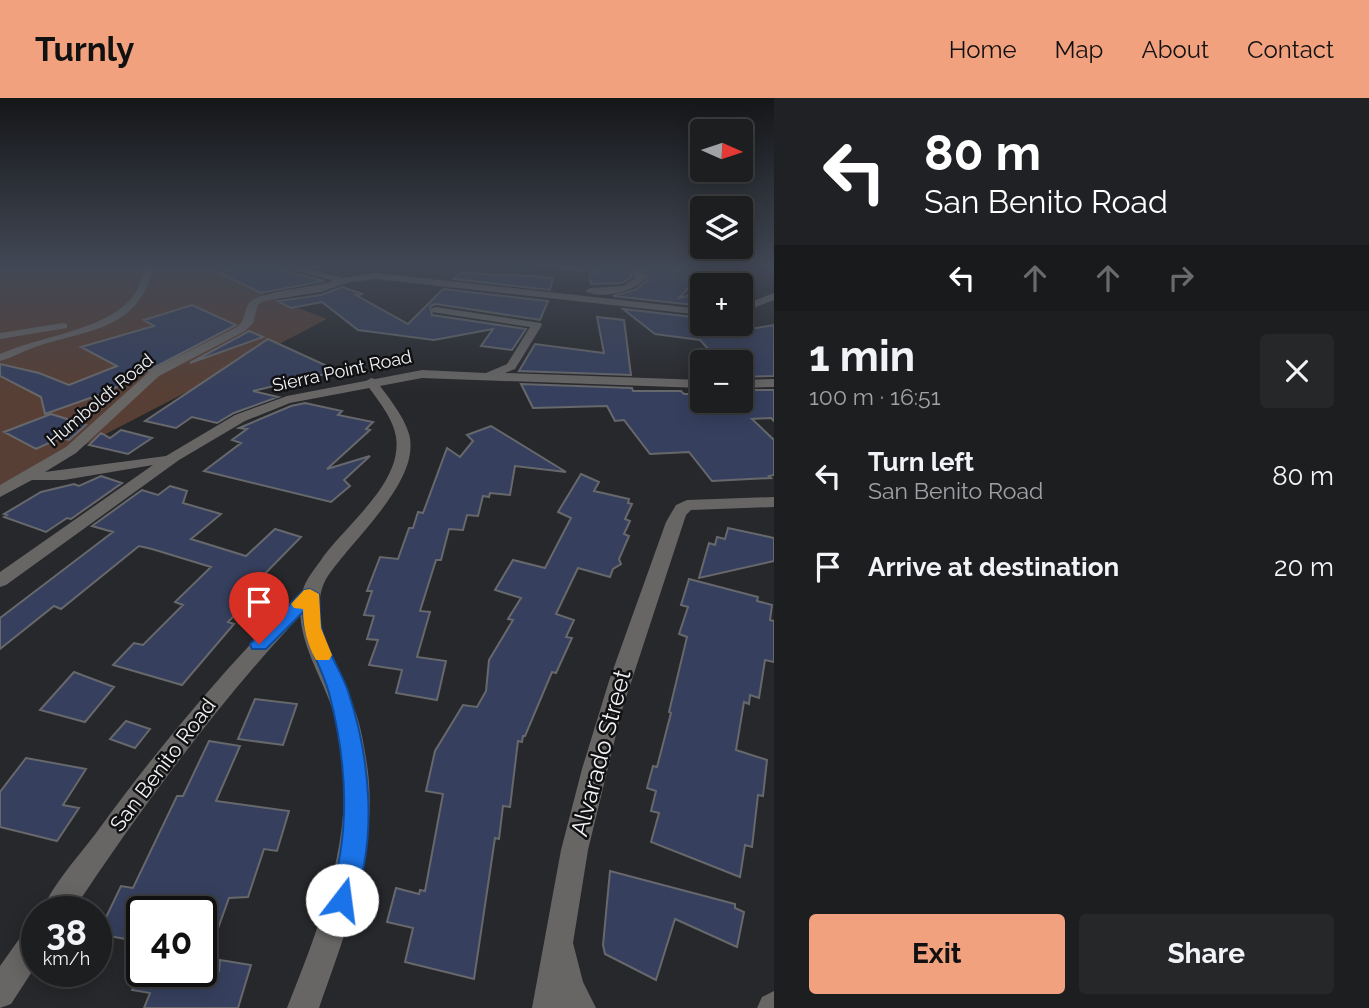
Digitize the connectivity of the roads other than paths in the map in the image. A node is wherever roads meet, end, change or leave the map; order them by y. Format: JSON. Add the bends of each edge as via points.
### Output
{"nodes":[{"id":1,"x":116,"y":307,"type":"edge"},
{"id":2,"x":128,"y":307,"type":"edge"},
{"id":3,"x":251,"y":307,"type":"edge"},
{"id":4,"x":662,"y":307,"type":"edge"},
{"id":5,"x":436,"y":310,"type":"dead end"},
{"id":6,"x":690,"y":311,"type":"edge"},
{"id":7,"x":0,"y":336,"type":"edge"},
{"id":8,"x":0,"y":358,"type":"edge"},
{"id":9,"x":511,"y":366,"type":"junction"},
{"id":10,"x":488,"y":376,"type":"junction"},
{"id":11,"x":535,"y":379,"type":"junction"},
{"id":12,"x":371,"y":382,"type":"junction"},
{"id":13,"x":774,"y":383,"type":"edge"},
{"id":14,"x":690,"y":384,"type":"edge"},
{"id":15,"x":753,"y":384,"type":"edge"},
{"id":16,"x":169,"y":460,"type":"junction"},
{"id":17,"x":31,"y":475,"type":"junction"},
{"id":18,"x":0,"y":492,"type":"edge"},
{"id":19,"x":774,"y":502,"type":"edge"},
{"id":20,"x":0,"y":581,"type":"edge"},
{"id":21,"x":310,"y":594,"type":"junction"},
{"id":22,"x":67,"y":896,"type":"edge"},
{"id":23,"x":561,"y":934,"type":"junction"},
{"id":24,"x":21,"y":962,"type":"edge"},
{"id":25,"x":0,"y":993,"type":"edge"},
{"id":26,"x":303,"y":1008,"type":"edge"},
{"id":27,"x":548,"y":1008,"type":"edge"},
{"id":28,"x":580,"y":1008,"type":"edge"}],
"edges":[{"from":1,"to":7,"type":"street","via":[[83,322]]},
{"from":2,"to":8,"type":"street","via":[[104,325],[32,344]]},
{"from":3,"to":17,"type":"street","name":"Humboldt Road","via":[[245,326],[155,373],[80,443]]},
{"from":4,"to":6,"type":"street","name":"Humboldt Road"},
{"from":5,"to":9,"type":"street","via":[[537,325]]},
{"from":9,"to":10,"type":"street"},
{"from":9,"to":11,"type":"street"},
{"from":10,"to":11,"type":"street","name":"Sierra Point Road"},
{"from":10,"to":12,"type":"street","name":"Sierra Point Road","via":[[422,374]]},
{"from":11,"to":14,"type":"street","name":"Sierra Point Road"},
{"from":12,"to":16,"type":"street","name":"Sierra Point Road","via":[[294,398],[250,413]]},
{"from":12,"to":21,"type":"street","name":"San Benito Road","via":[[402,435],[402,458],[387,489]]},
{"from":13,"to":15,"type":"street"},
{"from":16,"to":17,"type":"street"},
{"from":16,"to":20,"type":"street","name":"Sierra Point Road"},
{"from":17,"to":18,"type":"street","name":"Humboldt Road"},
{"from":19,"to":23,"type":"street","name":"Alvarado Street","via":[[682,507],[675,516],[672,537],[602,736],[585,800]]},
{"from":21,"to":22,"type":"street","name":"San Benito Road","via":[[246,657],[190,726]]},
{"from":21,"to":26,"type":"street","via":[[312,628],[338,690],[353,750],[356,827],[349,877]]},
{"from":23,"to":27,"type":"street","name":"Alvarado Street"},
{"from":23,"to":28,"type":"street","via":[[569,986]]},
{"from":24,"to":25,"type":"street"}]}
